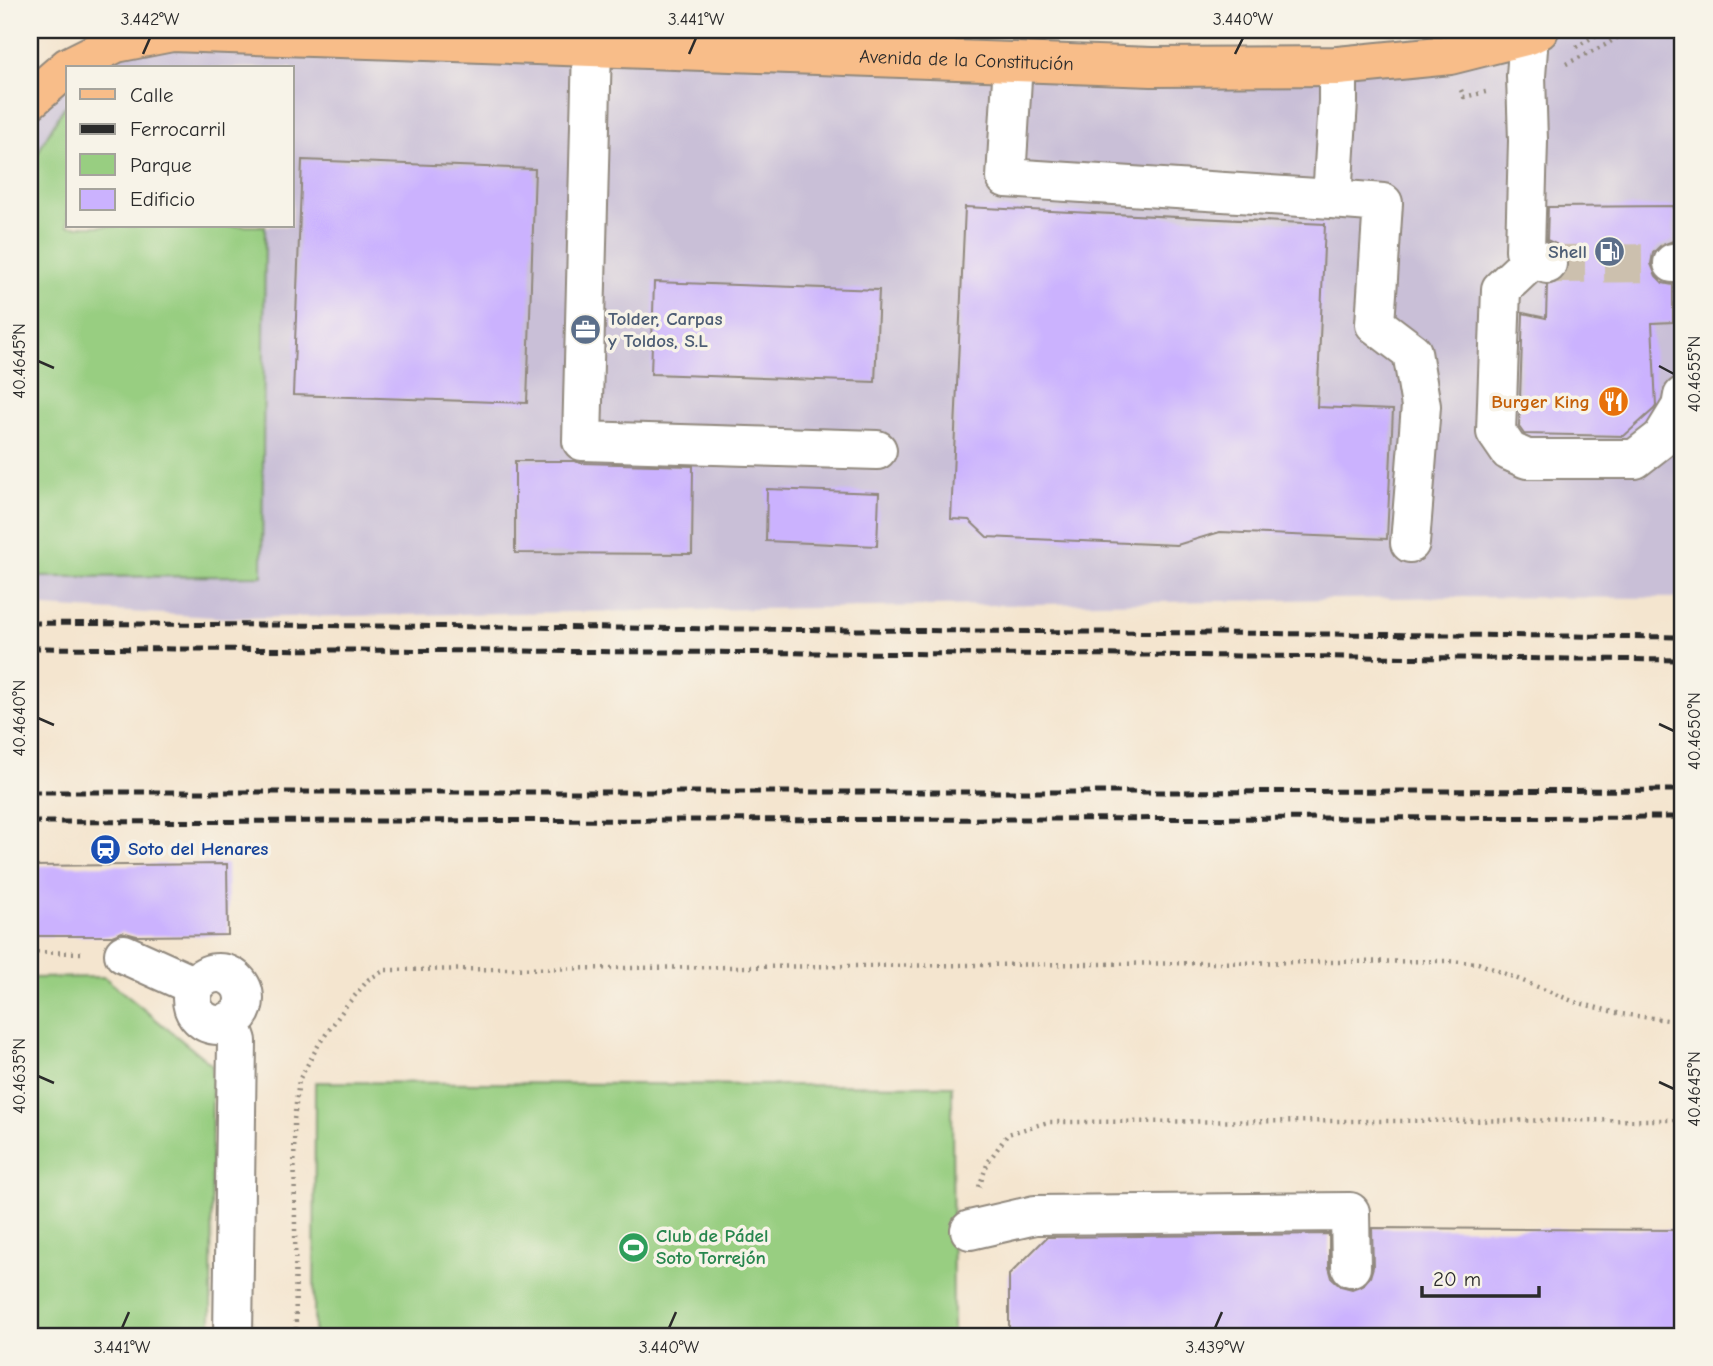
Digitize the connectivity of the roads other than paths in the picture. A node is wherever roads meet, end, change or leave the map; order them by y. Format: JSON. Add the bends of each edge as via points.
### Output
{"nodes":[{"id":1,"x":1534,"y":33,"type":"edge"},
{"id":2,"x":592,"y":47,"type":"junction"},
{"id":3,"x":1013,"y":62,"type":"junction"},
{"id":4,"x":70,"y":66,"type":"edge"},
{"id":5,"x":1338,"y":66,"type":"junction"},
{"id":6,"x":66,"y":69,"type":"edge"},
{"id":7,"x":30,"y":100,"type":"edge"},
{"id":8,"x":1332,"y":199,"type":"junction"},
{"id":9,"x":1683,"y":396,"type":"edge"},
{"id":10,"x":877,"y":450,"type":"dead end"},
{"id":11,"x":1410,"y":543,"type":"dead end"},
{"id":12,"x":124,"y":954,"type":"road end"},
{"id":13,"x":970,"y":1230,"type":"dead end"},
{"id":14,"x":1351,"y":1268,"type":"dead end"},
{"id":15,"x":233,"y":1336,"type":"edge"}],
"edges":[{"from":1,"to":5,"type":"main road","name":"Avenida de la Constitución","via":[[1450,55]]},
{"from":1,"to":9,"type":"lane","via":[[1526,76],[1525,250],[1540,261],[1501,289],[1496,432],[1509,451],[1527,459],[1635,459],[1662,438]]},
{"from":2,"to":3,"type":"main road","name":"Avenida de la Constitución"},
{"from":2,"to":4,"type":"main road","name":"Avenida de la Constitución","via":[[172,32],[116,43]]},
{"from":2,"to":10,"type":"lane","via":[[582,442]]},
{"from":3,"to":5,"type":"main road","name":"Avenida de la Constitución"},
{"from":3,"to":8,"type":"lane","via":[[1006,178]]},
{"from":5,"to":8,"type":"lane"},
{"from":6,"to":7,"type":"main road","name":"Avenida de la Constitución"},
{"from":8,"to":11,"type":"lane","via":[[1383,203],[1375,324],[1412,352],[1421,406]]},
{"from":12,"to":15,"type":"lane","via":[[195,986],[203,977],[226,974],[243,991],[239,1014],[230,1021],[237,1041]]},
{"from":13,"to":14,"type":"lane","via":[[1035,1215],[1350,1212]]}]}
